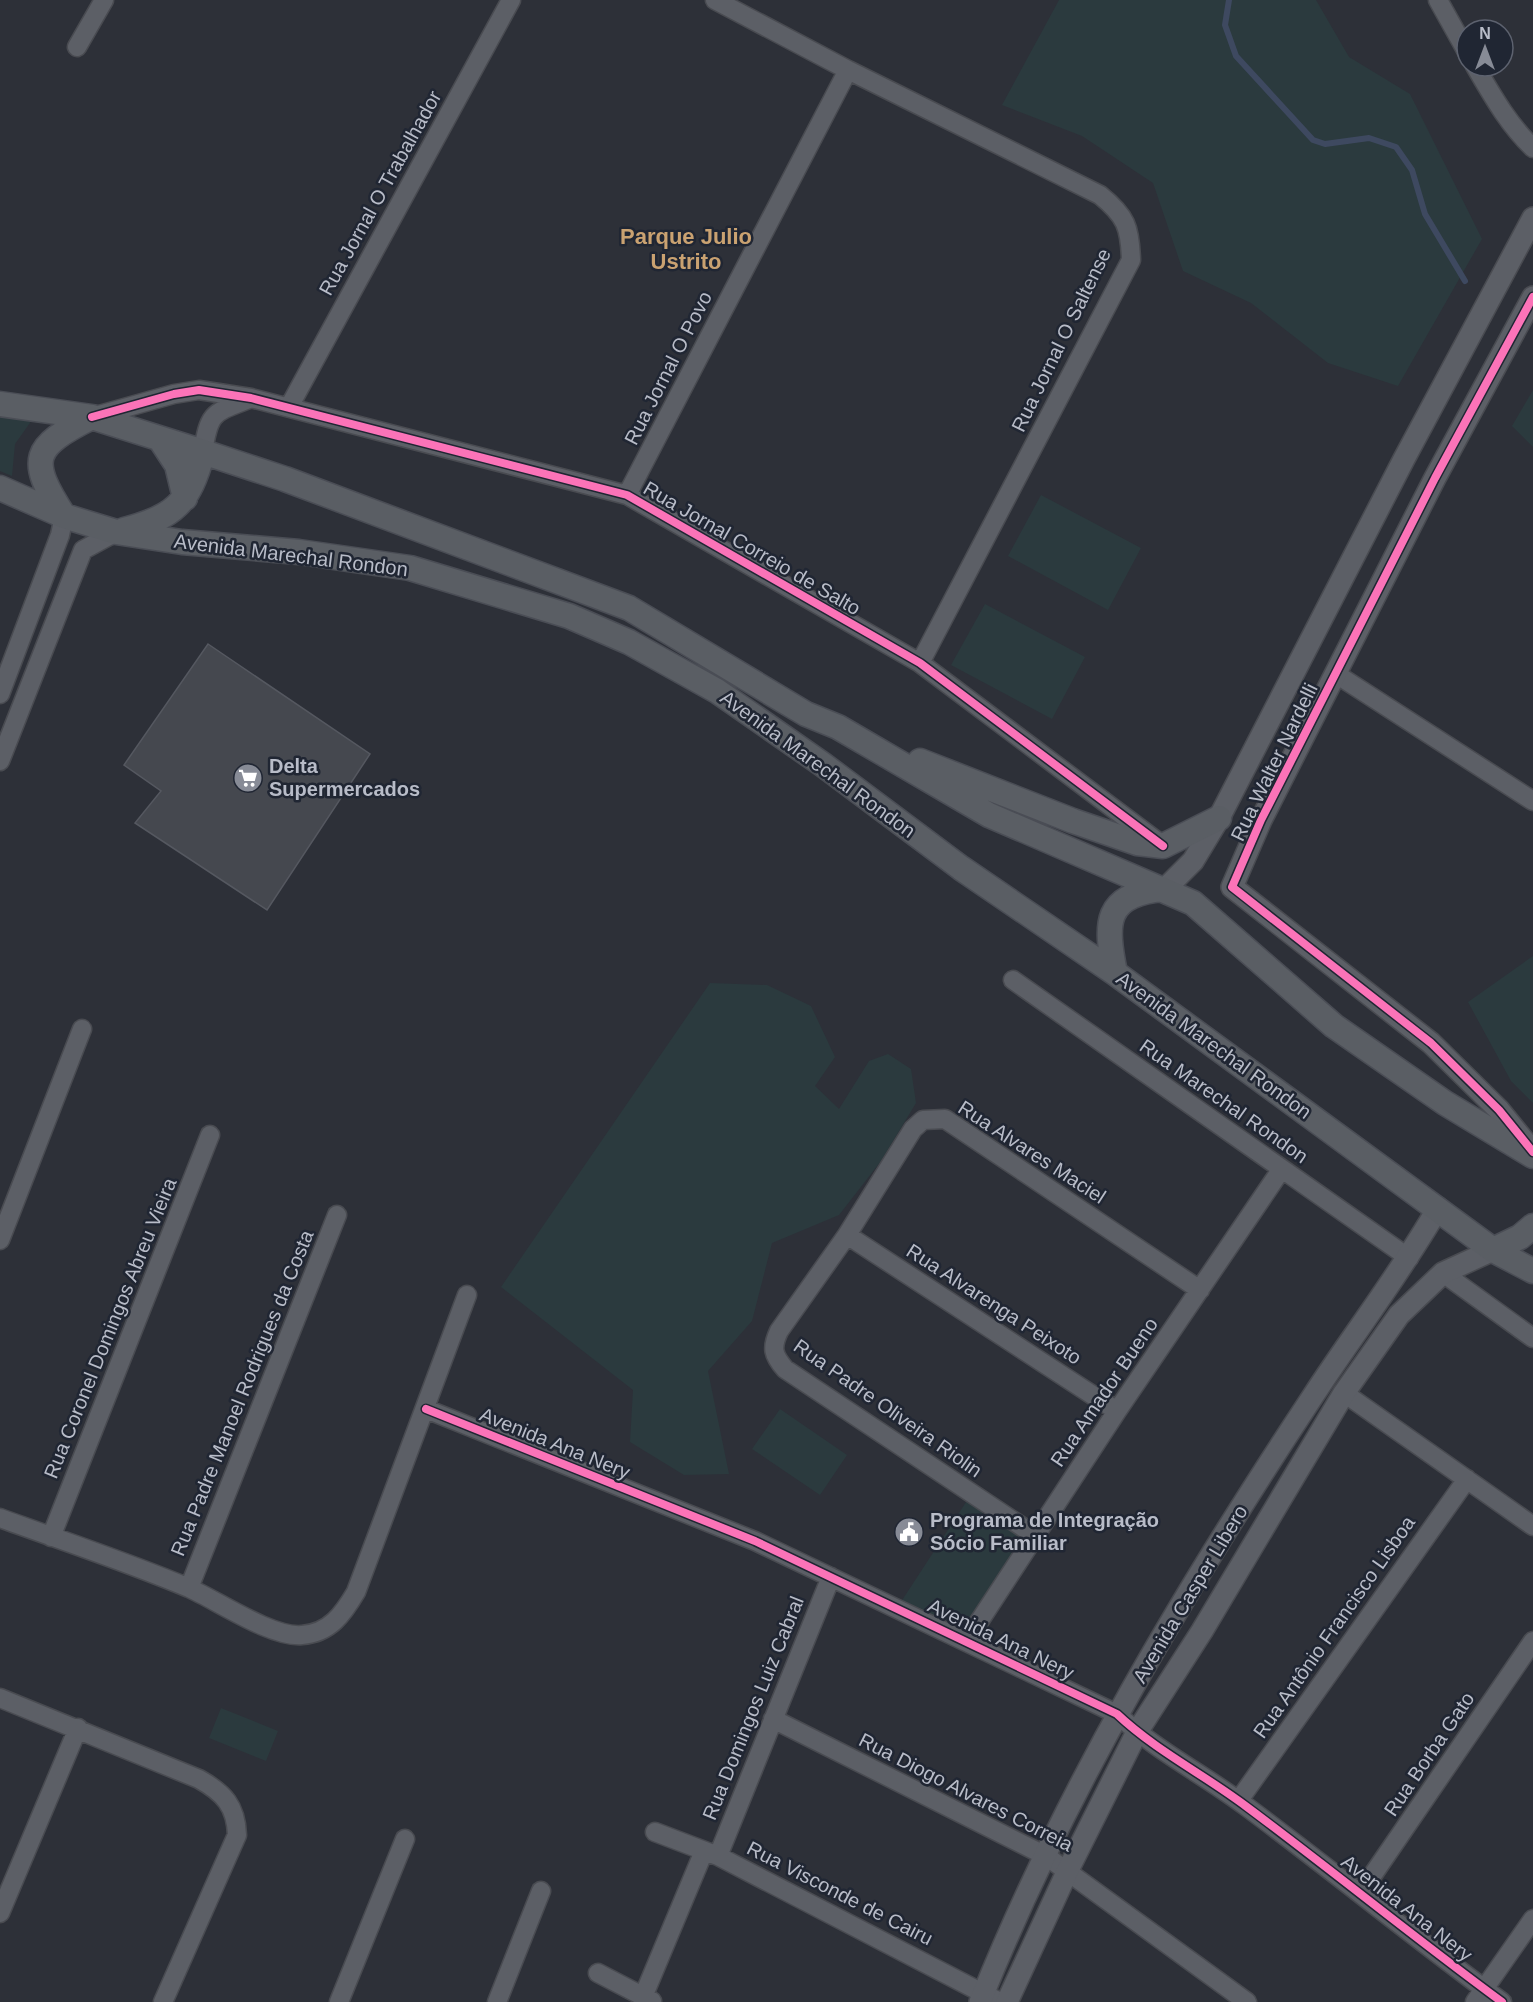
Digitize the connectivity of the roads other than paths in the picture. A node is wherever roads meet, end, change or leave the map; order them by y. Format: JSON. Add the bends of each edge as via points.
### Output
{"nodes":[{"id":1,"x":104,"y":0,"type":"edge"},
{"id":2,"x":511,"y":0,"type":"edge"},
{"id":3,"x":715,"y":0,"type":"edge"},
{"id":4,"x":1438,"y":0,"type":"edge"},
{"id":5,"x":1455,"y":30,"type":"edge"},
{"id":6,"x":77,"y":47,"type":"dead end"},
{"id":7,"x":848,"y":70,"type":"junction"},
{"id":8,"x":1482,"y":78,"type":"edge"},
{"id":9,"x":1533,"y":148,"type":"edge"},
{"id":10,"x":1533,"y":218,"type":"edge"},
{"id":11,"x":1533,"y":297,"type":"edge"},
{"id":12,"x":251,"y":398,"type":"junction"},
{"id":13,"x":0,"y":404,"type":"edge"},
{"id":14,"x":289,"y":407,"type":"junction"},
{"id":15,"x":92,"y":417,"type":"junction"},
{"id":16,"x":160,"y":439,"type":"junction"},
{"id":17,"x":203,"y":453,"type":"junction"},
{"id":18,"x":0,"y":488,"type":"edge"},
{"id":19,"x":627,"y":495,"type":"junction"},
{"id":20,"x":185,"y":498,"type":"junction"},
{"id":21,"x":64,"y":516,"type":"junction"},
{"id":22,"x":116,"y":532,"type":"junction"},
{"id":23,"x":920,"y":663,"type":"junction"},
{"id":24,"x":1336,"y":674,"type":"junction"},
{"id":25,"x":0,"y":694,"type":"edge"},
{"id":26,"x":838,"y":727,"type":"junction"},
{"id":27,"x":0,"y":761,"type":"edge"},
{"id":28,"x":1533,"y":801,"type":"edge"},
{"id":29,"x":1220,"y":818,"type":"junction"},
{"id":30,"x":1163,"y":846,"type":"junction"},
{"id":31,"x":1165,"y":889,"type":"junction"},
{"id":32,"x":1114,"y":972,"type":"junction"},
{"id":33,"x":1013,"y":980,"type":"dead end"},
{"id":34,"x":82,"y":1029,"type":"dead end"},
{"id":35,"x":210,"y":1136,"type":"dead end"},
{"id":36,"x":1533,"y":1152,"type":"edge"},
{"id":37,"x":1533,"y":1156,"type":"edge"},
{"id":38,"x":1281,"y":1170,"type":"junction"},
{"id":39,"x":1438,"y":1208,"type":"junction"},
{"id":40,"x":337,"y":1215,"type":"dead end"},
{"id":41,"x":1533,"y":1226,"type":"edge"},
{"id":42,"x":847,"y":1235,"type":"junction"},
{"id":43,"x":0,"y":1240,"type":"edge"},
{"id":44,"x":1493,"y":1250,"type":"junction"},
{"id":45,"x":1409,"y":1258,"type":"junction"},
{"id":46,"x":1533,"y":1271,"type":"edge"},
{"id":47,"x":1443,"y":1273,"type":"junction"},
{"id":48,"x":1200,"y":1290,"type":"junction"},
{"id":49,"x":467,"y":1294,"type":"dead end"},
{"id":50,"x":1533,"y":1338,"type":"edge"},
{"id":51,"x":1344,"y":1393,"type":"junction"},
{"id":52,"x":426,"y":1409,"type":"junction"},
{"id":53,"x":1117,"y":1411,"type":"junction"},
{"id":54,"x":1467,"y":1479,"type":"junction"},
{"id":55,"x":0,"y":1518,"type":"edge"},
{"id":56,"x":1533,"y":1527,"type":"edge"},
{"id":57,"x":1036,"y":1536,"type":"junction"},
{"id":58,"x":51,"y":1537,"type":"junction"},
{"id":59,"x":831,"y":1577,"type":"junction"},
{"id":60,"x":189,"y":1588,"type":"junction"},
{"id":61,"x":967,"y":1640,"type":"junction"},
{"id":62,"x":1533,"y":1641,"type":"edge"},
{"id":63,"x":0,"y":1698,"type":"edge"},
{"id":64,"x":1117,"y":1714,"type":"junction"},
{"id":65,"x":773,"y":1719,"type":"junction"},
{"id":66,"x":78,"y":1728,"type":"junction"},
{"id":67,"x":1137,"y":1732,"type":"junction"},
{"id":68,"x":1239,"y":1800,"type":"junction"},
{"id":69,"x":655,"y":1832,"type":"dead end"},
{"id":70,"x":405,"y":1839,"type":"dead end"},
{"id":71,"x":711,"y":1853,"type":"junction"},
{"id":72,"x":1046,"y":1856,"type":"junction"},
{"id":73,"x":1068,"y":1869,"type":"junction"},
{"id":74,"x":541,"y":1891,"type":"dead end"},
{"id":75,"x":1361,"y":1892,"type":"junction"},
{"id":76,"x":0,"y":1913,"type":"edge"},
{"id":77,"x":1533,"y":1919,"type":"edge"},
{"id":78,"x":598,"y":1973,"type":"dead end"},
{"id":79,"x":1479,"y":1995,"type":"edge"},
{"id":80,"x":988,"y":1999,"type":"edge"},
{"id":81,"x":648,"y":2000,"type":"edge"},
{"id":82,"x":163,"y":2002,"type":"edge"},
{"id":83,"x":339,"y":2002,"type":"edge"},
{"id":84,"x":497,"y":2002,"type":"edge"},
{"id":85,"x":1007,"y":2002,"type":"edge"},
{"id":86,"x":1247,"y":2002,"type":"edge"},
{"id":87,"x":1502,"y":2002,"type":"edge"}],
"edges":[{"from":1,"to":6,"type":"street"},
{"from":2,"to":14,"type":"street","name":"Rua Jornal O Trabalhador"},
{"from":3,"to":7,"type":"street"},
{"from":4,"to":5,"type":"street"},
{"from":7,"to":19,"type":"street","name":"Rua Jornal O Povo"},
{"from":7,"to":23,"type":"street","name":"Rua Jornal O Saltense","via":[[1100,195],[1120,211],[1130,234],[1131,260]]},
{"from":8,"to":9,"type":"street","via":[[1518,134]]},
{"from":10,"to":29,"type":"street","name":"Rua Walter Nardelli"},
{"from":11,"to":24,"type":"street","name":"Rua Walter Nardelli","via":[[1435,478]]},
{"from":12,"to":14,"type":"street","name":"Rua Jornal Correio de Salto"},
{"from":12,"to":15,"type":"street","name":"Rua Jornal Correio de Salto","via":[[199,390]]},
{"from":12,"to":17,"type":"street","via":[[217,411],[209,425]]},
{"from":13,"to":15,"type":"main road","name":"Avenida Marechal Rondon"},
{"from":14,"to":19,"type":"street","name":"Rua Jornal Correio de Salto"},
{"from":15,"to":16,"type":"main road","name":"Avenida Marechal Rondon"},
{"from":15,"to":21,"type":"main road","via":[[58,434],[45,445],[40,456],[47,490]]},
{"from":16,"to":17,"type":"main road","name":"Avenida Marechal Rondon"},
{"from":16,"to":20,"type":"main road","via":[[177,465]]},
{"from":17,"to":20,"type":"main road"},
{"from":17,"to":26,"type":"main road","name":"Avenida Marechal Rondon","via":[[285,479],[629,608],[806,714]]},
{"from":18,"to":21,"type":"main road","name":"Avenida Marechal Rondon"},
{"from":19,"to":23,"type":"street","name":"Rua Jornal Correio de Salto"},
{"from":20,"to":22,"type":"main road","via":[[171,513],[154,522]]},
{"from":21,"to":22,"type":"main road","name":"Avenida Marechal Rondon"},
{"from":21,"to":25,"type":"street"},
{"from":22,"to":27,"type":"street","via":[[83,550]]},
{"from":22,"to":32,"type":"main road","name":"Avenida Marechal Rondon","via":[[410,568],[569,616],[629,642],[717,691],[961,868]]},
{"from":23,"to":30,"type":"street","name":"Rua Jornal Correio de Salto"},
{"from":24,"to":28,"type":"street"},
{"from":24,"to":36,"type":"street","name":"Rua Walter Nardelli","via":[[1261,820],[1232,887],[1431,1043],[1499,1110]]},
{"from":26,"to":30,"type":"main road","via":[[1073,821],[1137,843]]},
{"from":26,"to":31,"type":"main road","name":"Avenida Marechal Rondon","via":[[989,815]]},
{"from":29,"to":30,"type":"main road"},
{"from":29,"to":31,"type":"street","name":"Rua Walter Nardelli","via":[[1192,861]]},
{"from":31,"to":32,"type":"main road","via":[[1132,894],[1117,905],[1110,921],[1109,941]]},
{"from":31,"to":37,"type":"main road","name":"Avenida Marechal Rondon","via":[[1209,916],[1334,1026],[1445,1103]]},
{"from":32,"to":39,"type":"main road","name":"Avenida Marechal Rondon"},
{"from":33,"to":38,"type":"street","name":"Rua Marechal Rondon"},
{"from":34,"to":43,"type":"street"},
{"from":35,"to":58,"type":"street","name":"Rua Coronel Domingos Abreu Vieira"},
{"from":38,"to":45,"type":"street","name":"Rua Marechal Rondon"},
{"from":38,"to":48,"type":"street","name":"Rua Amador Bueno"},
{"from":39,"to":44,"type":"main road","name":"Avenida Marechal Rondon"},
{"from":39,"to":45,"type":"street","name":"Avenida Casper Libero"},
{"from":40,"to":60,"type":"street","name":"Rua Padre Manoel Rodrigues da Costa"},
{"from":41,"to":44,"type":"main road"},
{"from":42,"to":48,"type":"street","name":"Rua Alvares Maciel","via":[[913,1129],[923,1120],[945,1119]]},
{"from":42,"to":53,"type":"street","name":"Rua Alvarenga Peixoto"},
{"from":42,"to":57,"type":"street","name":"Rua Padre Oliveira Riolin","via":[[779,1331],[773,1344],[774,1356],[785,1369]]},
{"from":44,"to":46,"type":"main road","name":"Avenida Marechal Rondon"},
{"from":44,"to":47,"type":"street","name":"Avenida Casper Libero"},
{"from":45,"to":64,"type":"street","name":"Avenida Casper Libero","via":[[1226,1532]]},
{"from":47,"to":50,"type":"street"},
{"from":47,"to":51,"type":"street","name":"Avenida Casper Libero","via":[[1399,1316]]},
{"from":48,"to":53,"type":"street","name":"Rua Amador Bueno"},
{"from":49,"to":52,"type":"street"},
{"from":51,"to":54,"type":"street"},
{"from":51,"to":67,"type":"street","name":"Avenida Casper Libero"},
{"from":52,"to":59,"type":"street","name":"Avenida Ana Nery","via":[[755,1541]]},
{"from":52,"to":60,"type":"street","via":[[356,1592],[342,1616],[330,1626],[299,1636],[272,1629]]},
{"from":53,"to":57,"type":"street","name":"Rua Amador Bueno"},
{"from":54,"to":56,"type":"street"},
{"from":54,"to":68,"type":"street","name":"Rua Antônio Francisco Lisboa"},
{"from":55,"to":58,"type":"street"},
{"from":57,"to":61,"type":"street","name":"Rua Amador Bueno"},
{"from":58,"to":60,"type":"street"},
{"from":59,"to":61,"type":"street","name":"Avenida Ana Nery"},
{"from":59,"to":65,"type":"street","name":"Rua Domingos Luiz Cabral"},
{"from":61,"to":64,"type":"street","name":"Avenida Ana Nery"},
{"from":62,"to":75,"type":"street","name":"Rua Borba Gato"},
{"from":63,"to":66,"type":"street"},
{"from":64,"to":67,"type":"street","name":"Avenida Ana Nery"},
{"from":64,"to":72,"type":"street","name":"Avenida Casper Libero"},
{"from":65,"to":71,"type":"street","name":"Rua Domingos Luiz Cabral"},
{"from":65,"to":72,"type":"street","name":"Rua Diogo Alvares Correia"},
{"from":66,"to":76,"type":"street"},
{"from":66,"to":82,"type":"street","via":[[199,1779],[217,1789],[234,1810],[237,1836]]},
{"from":67,"to":68,"type":"street","name":"Avenida Ana Nery"},
{"from":67,"to":73,"type":"street","name":"Avenida Casper Libero"},
{"from":68,"to":75,"type":"street","name":"Avenida Ana Nery"},
{"from":69,"to":71,"type":"street","name":"Rua Visconde de Cairu"},
{"from":70,"to":83,"type":"street"},
{"from":71,"to":80,"type":"street","name":"Rua Visconde de Cairu"},
{"from":71,"to":81,"type":"street","name":"Rua Domingos Luiz Cabral"},
{"from":72,"to":73,"type":"street","name":"Rua Diogo Alvares Correia"},
{"from":72,"to":80,"type":"street","name":"Avenida Casper Libero"},
{"from":73,"to":85,"type":"street","name":"Avenida Casper Libero"},
{"from":73,"to":86,"type":"street","name":"Rua Diogo Alvares Correia"},
{"from":74,"to":84,"type":"street"},
{"from":75,"to":79,"type":"street","name":"Avenida Ana Nery"},
{"from":77,"to":79,"type":"street"},
{"from":78,"to":81,"type":"street"},
{"from":79,"to":87,"type":"street","name":"Avenida Ana Nery"}]}
